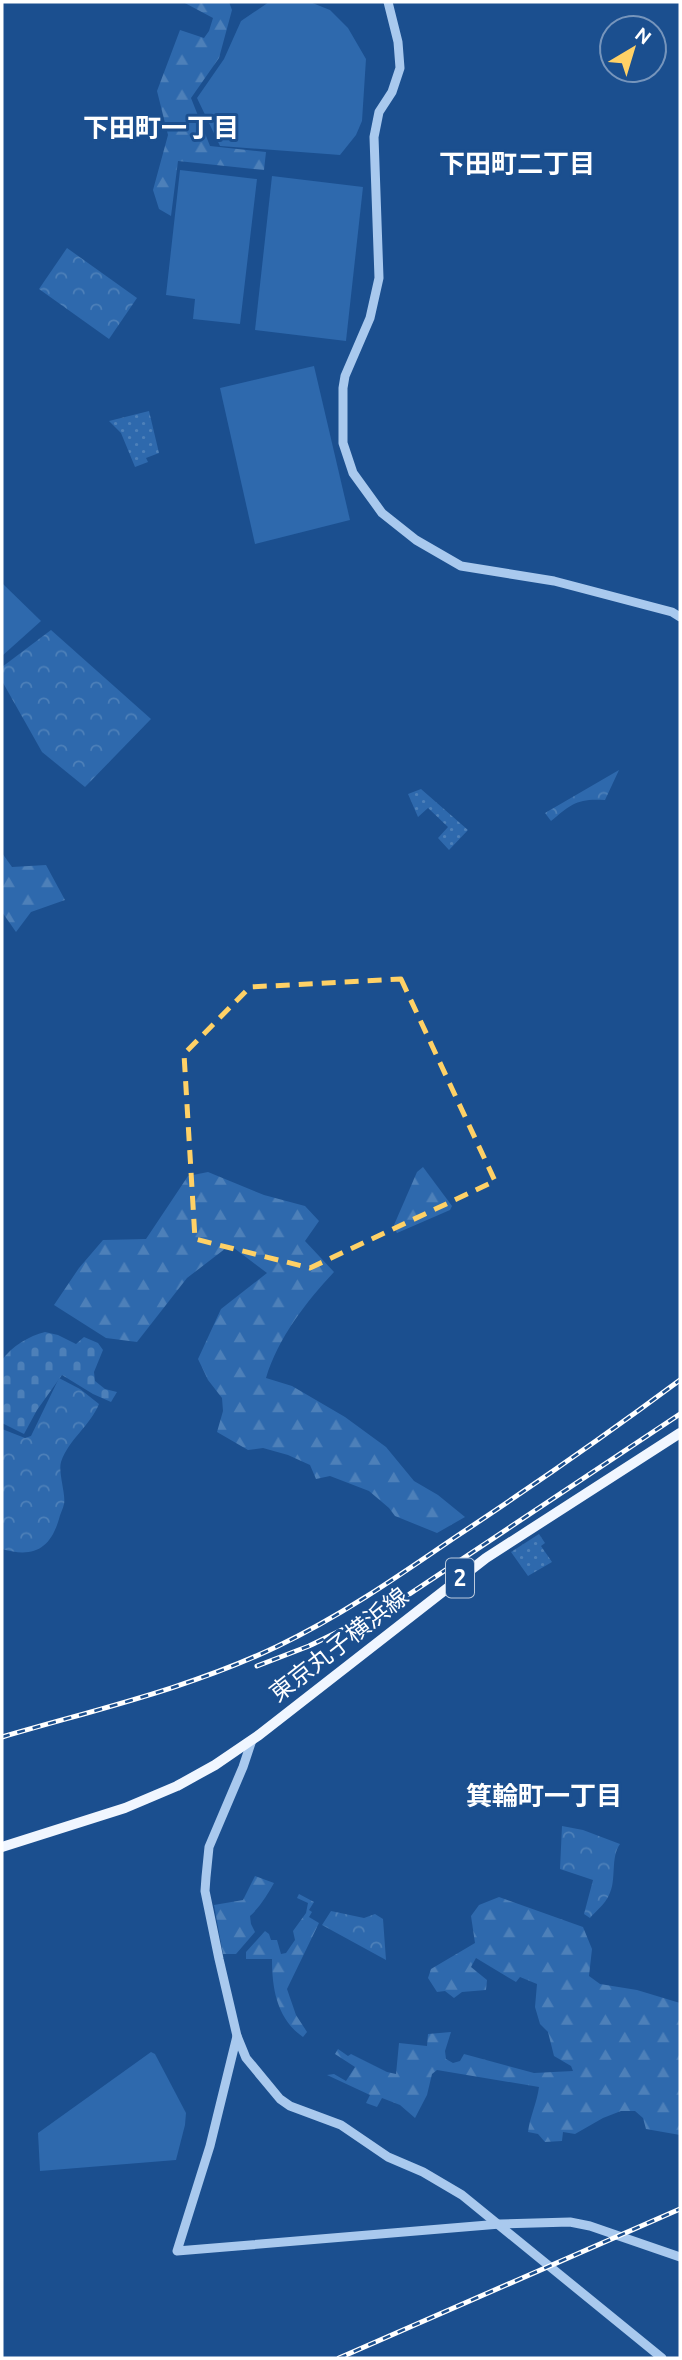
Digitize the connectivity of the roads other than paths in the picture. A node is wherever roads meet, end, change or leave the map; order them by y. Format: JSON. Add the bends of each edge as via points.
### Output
{"nodes":[{"id":1,"x":388,"y":2,"type":"edge"},
{"id":2,"x":680,"y":617,"type":"edge"},
{"id":3,"x":680,"y":1433,"type":"edge"},
{"id":4,"x":252,"y":1740,"type":"junction"},
{"id":5,"x":2,"y":1847,"type":"edge"},
{"id":6,"x":237,"y":2036,"type":"junction"},
{"id":7,"x":500,"y":2224,"type":"junction"},
{"id":8,"x":680,"y":2257,"type":"edge"},
{"id":9,"x":662,"y":2358,"type":"edge"}],
"edges":[{"from":1,"to":2,"type":"street","via":[[401,53],[400,68],[379,112],[374,137],[379,278],[370,318],[343,388],[343,443],[353,473],[382,513],[461,566],[585,588]]},
{"from":3,"to":4,"type":"main road","name":"東京丸子横浜線","number":"2","via":[[486,1558]]},
{"from":4,"to":5,"type":"main road","name":"東京丸子横浜線","number":"2","via":[[195,1776],[137,1803]]},
{"from":4,"to":6,"type":"street","via":[[209,1847],[206,1877]]},
{"from":6,"to":7,"type":"street","via":[[248,2060],[280,2099],[341,2125],[388,2157],[454,2189]]},
{"from":6,"to":7,"type":"street","via":[[210,2146],[177,2251]]},
{"from":7,"to":8,"type":"street","via":[[570,2222]]},
{"from":7,"to":9,"type":"street"}]}
